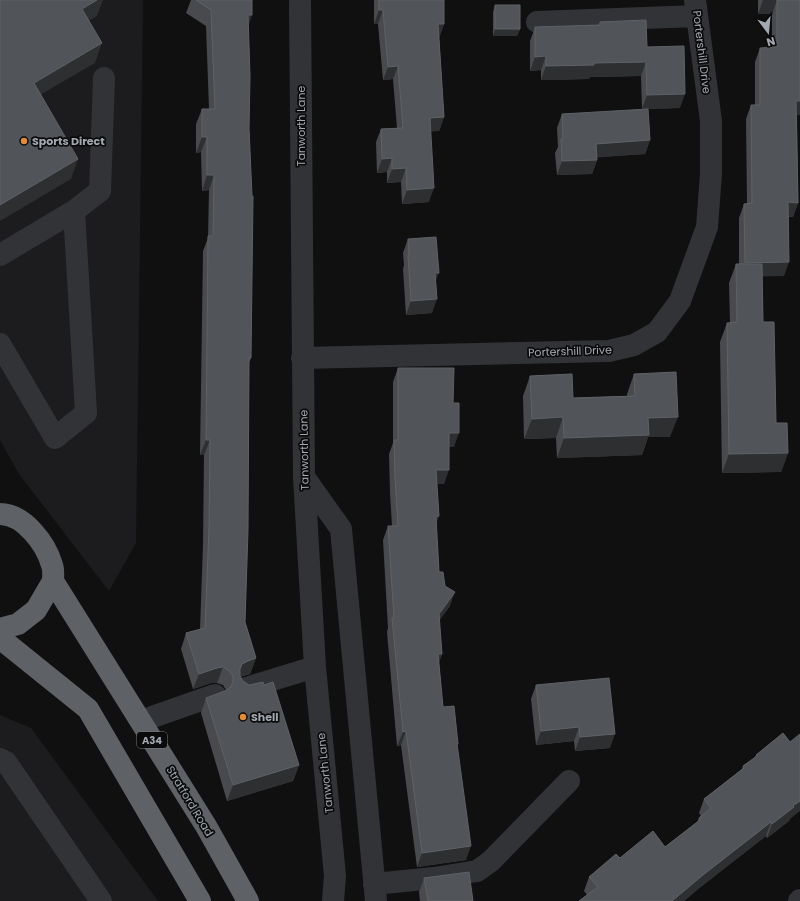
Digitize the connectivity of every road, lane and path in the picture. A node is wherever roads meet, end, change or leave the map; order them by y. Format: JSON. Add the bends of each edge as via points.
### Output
{"nodes":[{"id":1,"x":300,"y":0,"type":"edge"},
{"id":2,"x":696,"y":8,"type":"edge"},
{"id":3,"x":537,"y":22,"type":"dead end"},
{"id":4,"x":104,"y":78,"type":"dead end"},
{"id":5,"x":74,"y":211,"type":"junction"},
{"id":6,"x":0,"y":255,"type":"edge"},
{"id":7,"x":0,"y":344,"type":"edge"},
{"id":8,"x":302,"y":358,"type":"junction"},
{"id":9,"x":304,"y":477,"type":"junction"},
{"id":10,"x":2,"y":510,"type":"edge"},
{"id":11,"x":53,"y":581,"type":"junction"},
{"id":12,"x":0,"y":629,"type":"edge"},
{"id":13,"x":0,"y":638,"type":"edge"},
{"id":14,"x":315,"y":667,"type":"junction"},
{"id":15,"x":246,"y":688,"type":"edge"},
{"id":16,"x":215,"y":696,"type":"edge"},
{"id":17,"x":141,"y":721,"type":"junction"},
{"id":18,"x":0,"y":759,"type":"edge"},
{"id":19,"x":569,"y":781,"type":"dead end"},
{"id":20,"x":375,"y":892,"type":"edge"},
{"id":21,"x":332,"y":900,"type":"edge"},
{"id":22,"x":101,"y":901,"type":"edge"},
{"id":23,"x":200,"y":901,"type":"edge"},
{"id":24,"x":248,"y":901,"type":"edge"}],
"edges":[{"from":1,"to":8,"type":"street","name":"Tanworth Lane"},
{"from":2,"to":3,"type":"street"},
{"from":2,"to":8,"type":"street","name":"Portershill Drive","via":[[711,121],[711,174],[706,226],[680,301],[658,332],[634,345],[609,351]]},
{"from":4,"to":5,"type":"street","via":[[100,192]]},
{"from":5,"to":6,"type":"street"},
{"from":5,"to":7,"type":"street","via":[[86,413],[55,438]]},
{"from":8,"to":9,"type":"street","name":"Tanworth Lane"},
{"from":9,"to":14,"type":"street","name":"Tanworth Lane"},
{"from":9,"to":20,"type":"street","via":[[341,528]]},
{"from":10,"to":11,"type":"highway","name":"Stratford Road","number":"A34","via":[[25,523],[44,547],[53,566]]},
{"from":11,"to":12,"type":"highway","via":[[36,610],[18,624]]},
{"from":11,"to":17,"type":"highway","name":"Stratford Road","number":"A34"},
{"from":13,"to":23,"type":"highway","via":[[88,709]]},
{"from":14,"to":15,"type":"street"},
{"from":14,"to":21,"type":"street","name":"Tanworth Lane","via":[[335,876]]},
{"from":16,"to":17,"type":"street"},
{"from":17,"to":24,"type":"highway","name":"Stratford Road","number":"A34","via":[[206,826]]},
{"from":18,"to":22,"type":"street","via":[[6,762]]},
{"from":19,"to":20,"type":"street","via":[[491,861],[477,871]]}]}
